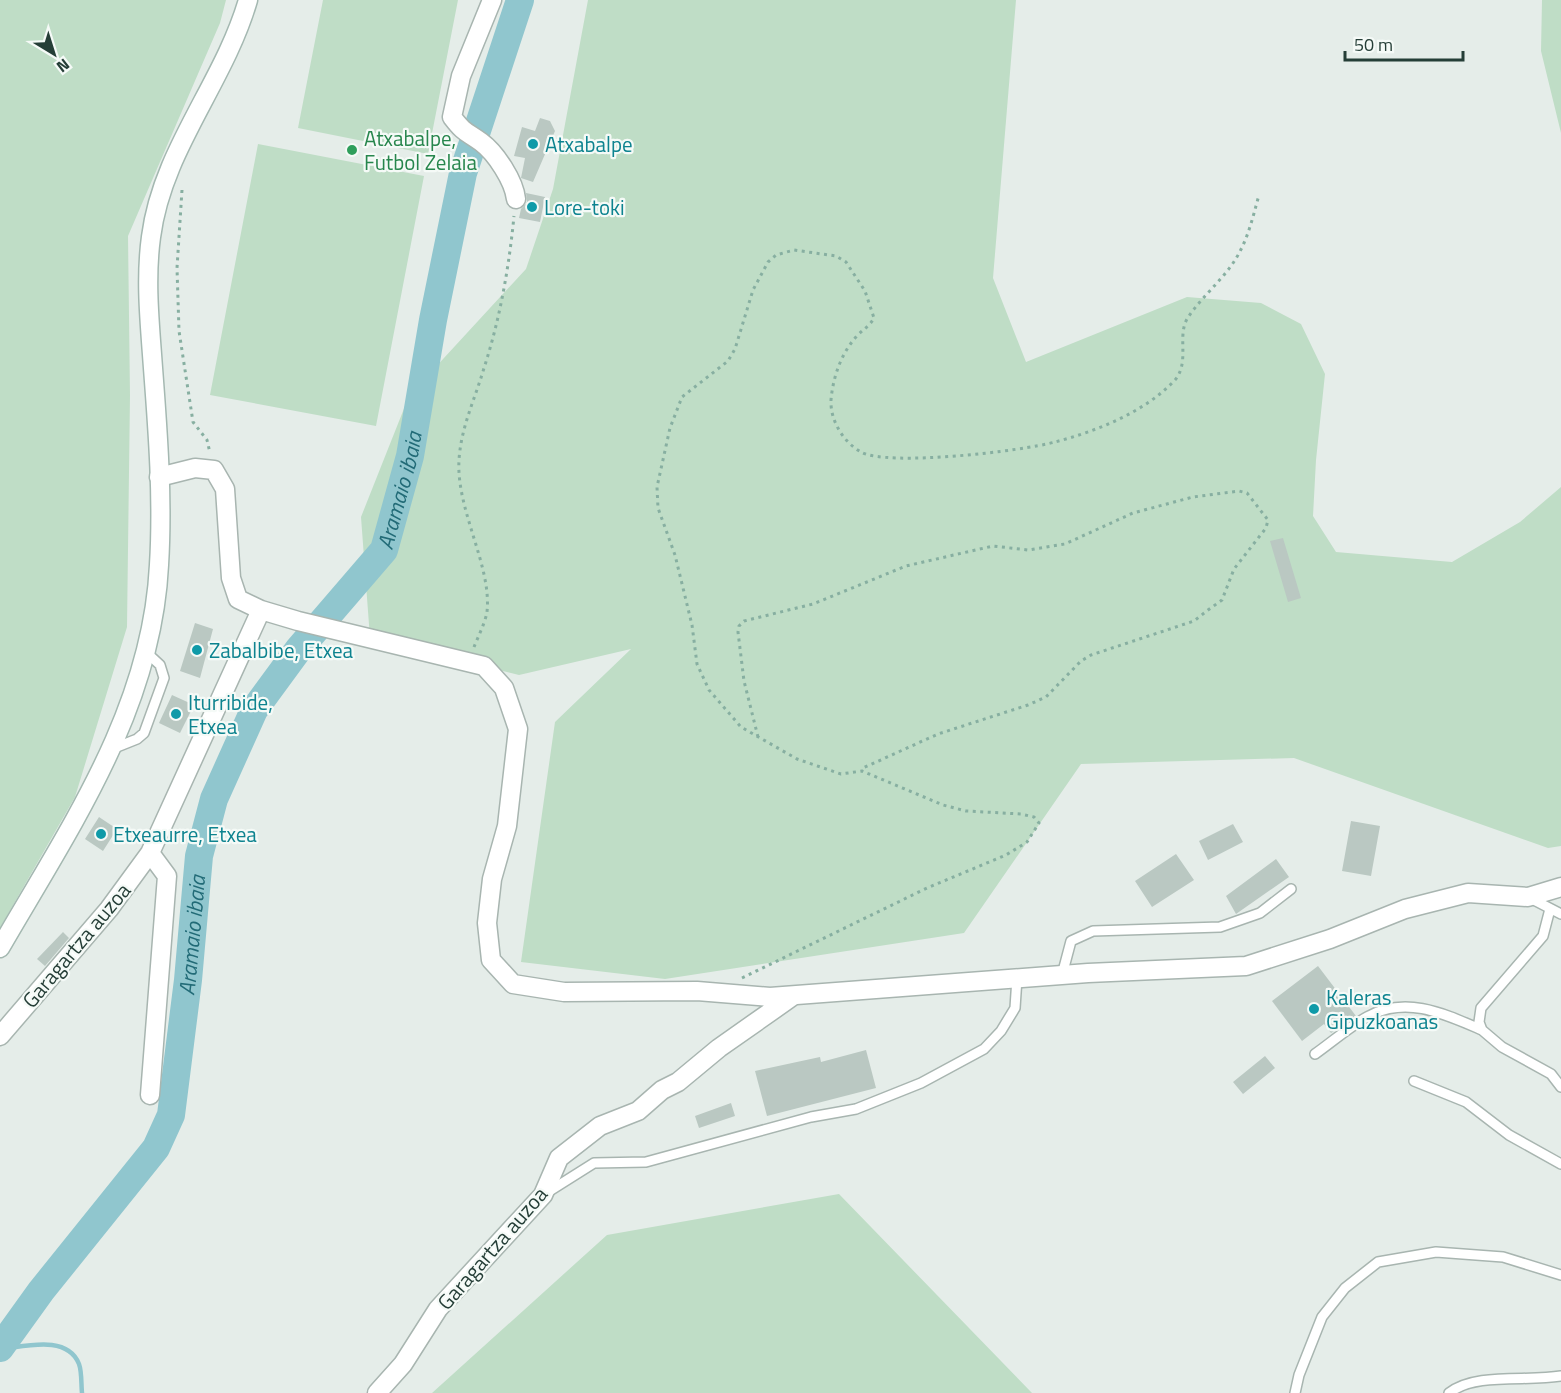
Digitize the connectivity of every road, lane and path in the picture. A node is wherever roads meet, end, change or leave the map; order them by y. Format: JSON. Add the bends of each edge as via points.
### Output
{"nodes":[{"id":1,"x":248,"y":0,"type":"edge"},
{"id":2,"x":492,"y":0,"type":"edge"},
{"id":3,"x":182,"y":188,"type":"dead end"},
{"id":4,"x":1259,"y":195,"type":"dead end"},
{"id":5,"x":516,"y":199,"type":"joint"},
{"id":6,"x":214,"y":470,"type":"junction"},
{"id":7,"x":159,"y":477,"type":"junction"},
{"id":8,"x":261,"y":610,"type":"junction"},
{"id":9,"x":468,"y":662,"type":"junction"},
{"id":10,"x":758,"y":738,"type":"junction"},
{"id":11,"x":862,"y":771,"type":"junction"},
{"id":12,"x":150,"y":853,"type":"junction"},
{"id":13,"x":1561,"y":887,"type":"edge"},
{"id":14,"x":1291,"y":890,"type":"dead end"},
{"id":15,"x":1528,"y":897,"type":"junction"},
{"id":16,"x":1550,"y":909,"type":"junction"},
{"id":17,"x":1561,"y":914,"type":"edge"},
{"id":18,"x":0,"y":948,"type":"edge"},
{"id":19,"x":1062,"y":975,"type":"junction"},
{"id":20,"x":1017,"y":978,"type":"junction"},
{"id":21,"x":733,"y":981,"type":"dead end"},
{"id":22,"x":794,"y":995,"type":"junction"},
{"id":23,"x":1482,"y":1030,"type":"junction"},
{"id":24,"x":0,"y":1036,"type":"edge"},
{"id":25,"x":1315,"y":1054,"type":"dead end"},
{"id":26,"x":1414,"y":1081,"type":"dead end"},
{"id":27,"x":1561,"y":1087,"type":"edge"},
{"id":28,"x":150,"y":1095,"type":"dead end"},
{"id":29,"x":1561,"y":1164,"type":"edge"},
{"id":30,"x":543,"y":1195,"type":"junction"},
{"id":31,"x":1561,"y":1275,"type":"edge"},
{"id":32,"x":1561,"y":1376,"type":"edge"},
{"id":33,"x":377,"y":1393,"type":"edge"},
{"id":34,"x":1295,"y":1393,"type":"edge"},
{"id":35,"x":1449,"y":1393,"type":"edge"}],
"edges":[{"from":1,"to":7,"type":"street","via":[[228,53],[169,169],[156,206],[150,239],[148,296]]},
{"from":2,"to":5,"type":"street","via":[[454,100],[452,117],[463,133],[482,142],[509,178]]},
{"from":3,"to":6,"type":"path","via":[[177,268],[179,331],[193,422],[207,440]]},
{"from":4,"to":10,"type":"path","via":[[1245,243],[1186,320],[1182,369],[1174,380],[1137,410],[1094,429],[1054,443],[987,453],[885,458],[862,453],[847,441],[832,414],[831,399],[843,354],[874,318],[865,291],[846,262],[836,256],[794,250],[776,255],[768,262],[753,290],[728,360],[682,397],[670,428],[657,487],[657,508],[675,555],[698,664],[709,690],[725,711]]},
{"from":5,"to":9,"type":"path","via":[[509,266],[484,368],[465,420],[459,462],[487,613]]},
{"from":6,"to":7,"type":"street","via":[[195,468]]},
{"from":6,"to":8,"type":"street","via":[[225,489],[231,578],[238,598]]},
{"from":7,"to":18,"type":"street","via":[[159,565],[153,627],[140,682],[100,774]]},
{"from":8,"to":9,"type":"street"},
{"from":8,"to":12,"type":"street","name":"Garagartza auzoa"},
{"from":9,"to":22,"type":"street","via":[[484,666],[504,688],[518,729],[507,825],[492,879],[487,923],[491,960],[513,984],[564,992]]},
{"from":10,"to":11,"type":"path","via":[[821,769],[841,774]]},
{"from":10,"to":11,"type":"path","via":[[744,681],[738,632],[744,621],[813,604],[906,566],[993,546],[1028,550],[1065,544],[1133,513],[1193,497],[1239,491],[1257,502],[1268,520],[1266,528],[1234,569],[1222,600],[1194,621],[1091,655],[1046,697],[920,741]]},
{"from":11,"to":21,"type":"path","via":[[943,805],[966,811],[1021,814],[1034,817],[1039,823],[1027,842],[1012,852]]},
{"from":12,"to":24,"type":"street","name":"Garagartza auzoa","via":[[110,909]]},
{"from":12,"to":28,"type":"street","name":"Garagartza auzoa","via":[[167,876]]},
{"from":13,"to":15,"type":"street"},
{"from":14,"to":19,"type":"lane","via":[[1260,914],[1220,927],[1093,931],[1071,941]]},
{"from":15,"to":16,"type":"lane"},
{"from":15,"to":19,"type":"street","via":[[1468,893],[1405,909],[1246,966]]},
{"from":16,"to":17,"type":"lane"},
{"from":16,"to":23,"type":"lane","via":[[1543,936],[1481,1008]]},
{"from":19,"to":20,"type":"street"},
{"from":20,"to":22,"type":"street"},
{"from":20,"to":30,"type":"lane","via":[[1015,1008],[1001,1031],[984,1049],[921,1083],[856,1109],[812,1117],[646,1162],[594,1163]]},
{"from":22,"to":30,"type":"street","name":"Garagartza auzoa","via":[[638,1111],[600,1126],[574,1144],[559,1158]]},
{"from":23,"to":25,"type":"lane","via":[[1417,1006],[1386,1009],[1367,1017]]},
{"from":23,"to":27,"type":"lane","via":[[1502,1047],[1551,1074]]},
{"from":26,"to":29,"type":"lane","via":[[1466,1102],[1509,1135]]},
{"from":30,"to":33,"type":"street","name":"Garagartza auzoa","via":[[438,1309],[403,1364]]},
{"from":31,"to":34,"type":"lane","via":[[1503,1257],[1436,1252],[1378,1262],[1345,1288],[1322,1317]]},
{"from":32,"to":35,"type":"lane","via":[[1475,1381]]}]}
